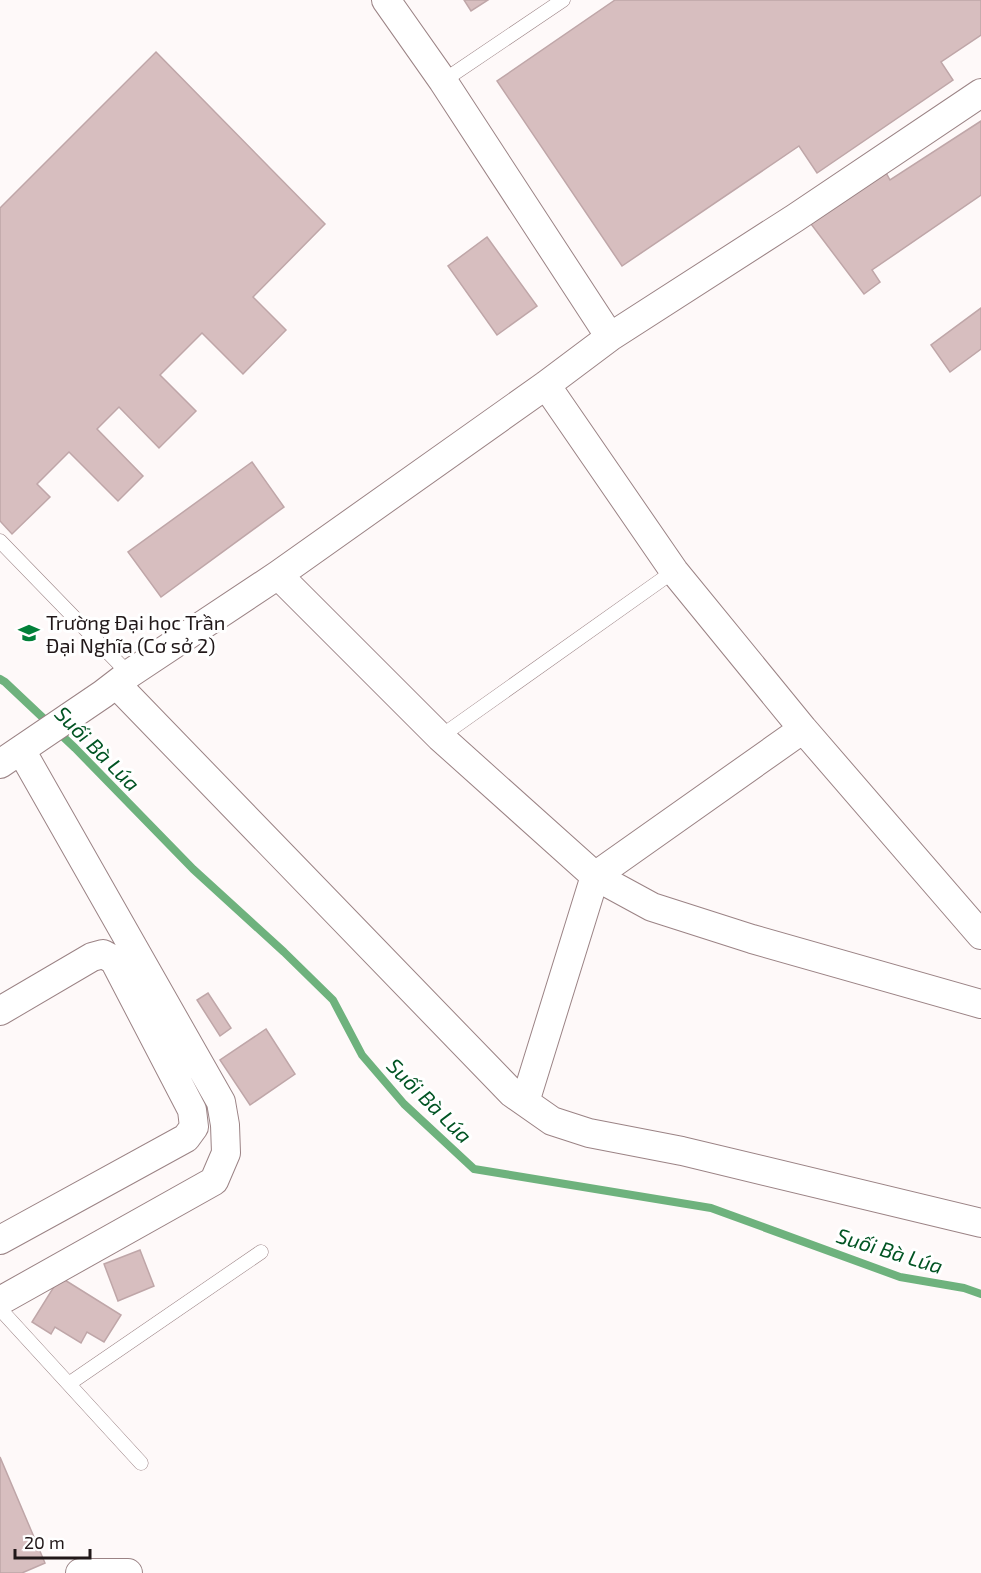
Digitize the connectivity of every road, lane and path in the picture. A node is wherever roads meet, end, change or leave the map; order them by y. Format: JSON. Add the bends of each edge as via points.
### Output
{"nodes":[{"id":1,"x":386,"y":0,"type":"edge"},
{"id":2,"x":563,"y":0,"type":"edge"},
{"id":3,"x":443,"y":81,"type":"junction"},
{"id":4,"x":981,"y":93,"type":"edge"},
{"id":5,"x":610,"y":337,"type":"junction"},
{"id":6,"x":546,"y":386,"type":"junction"},
{"id":7,"x":0,"y":541,"type":"edge"},
{"id":8,"x":674,"y":571,"type":"junction"},
{"id":9,"x":278,"y":575,"type":"junction"},
{"id":10,"x":116,"y":684,"type":"junction"},
{"id":11,"x":803,"y":729,"type":"junction"},
{"id":12,"x":441,"y":737,"type":"junction"},
{"id":13,"x":18,"y":752,"type":"edge"},
{"id":14,"x":595,"y":876,"type":"junction"},
{"id":15,"x":981,"y":935,"type":"edge"},
{"id":16,"x":981,"y":1004,"type":"edge"},
{"id":17,"x":0,"y":1011,"type":"edge"},
{"id":18,"x":525,"y":1102,"type":"junction"},
{"id":19,"x":981,"y":1223,"type":"edge"},
{"id":20,"x":0,"y":1240,"type":"edge"},
{"id":21,"x":261,"y":1252,"type":"dead end"},
{"id":22,"x":0,"y":1301,"type":"edge"},
{"id":23,"x":0,"y":1310,"type":"edge"},
{"id":24,"x":70,"y":1383,"type":"junction"},
{"id":25,"x":141,"y":1463,"type":"dead end"},
{"id":26,"x":80,"y":1573,"type":"edge"},
{"id":27,"x":128,"y":1573,"type":"edge"}],
"edges":[{"from":1,"to":3,"type":"street"},
{"from":2,"to":3,"type":"lane"},
{"from":3,"to":5,"type":"street"},
{"from":4,"to":5,"type":"street"},
{"from":5,"to":6,"type":"street"},
{"from":6,"to":8,"type":"street"},
{"from":6,"to":9,"type":"street"},
{"from":7,"to":10,"type":"lane"},
{"from":8,"to":11,"type":"street"},
{"from":8,"to":12,"type":"lane"},
{"from":9,"to":10,"type":"street"},
{"from":9,"to":12,"type":"street"},
{"from":10,"to":13,"type":"street"},
{"from":10,"to":18,"type":"street","via":[[504,1085]]},
{"from":11,"to":14,"type":"street"},
{"from":11,"to":15,"type":"street"},
{"from":12,"to":14,"type":"street"},
{"from":13,"to":22,"type":"street","via":[[221,1102],[226,1153],[214,1181]]},
{"from":14,"to":16,"type":"street","via":[[652,907]]},
{"from":14,"to":18,"type":"street"},
{"from":17,"to":20,"type":"street","via":[[92,957],[104,954],[114,960],[192,1110],[194,1127],[186,1138]]},
{"from":18,"to":19,"type":"street","via":[[552,1121],[589,1133],[682,1150]]},
{"from":21,"to":24,"type":"lane"},
{"from":23,"to":24,"type":"lane"},
{"from":24,"to":25,"type":"lane"},
{"from":26,"to":27,"type":"street"}]}
